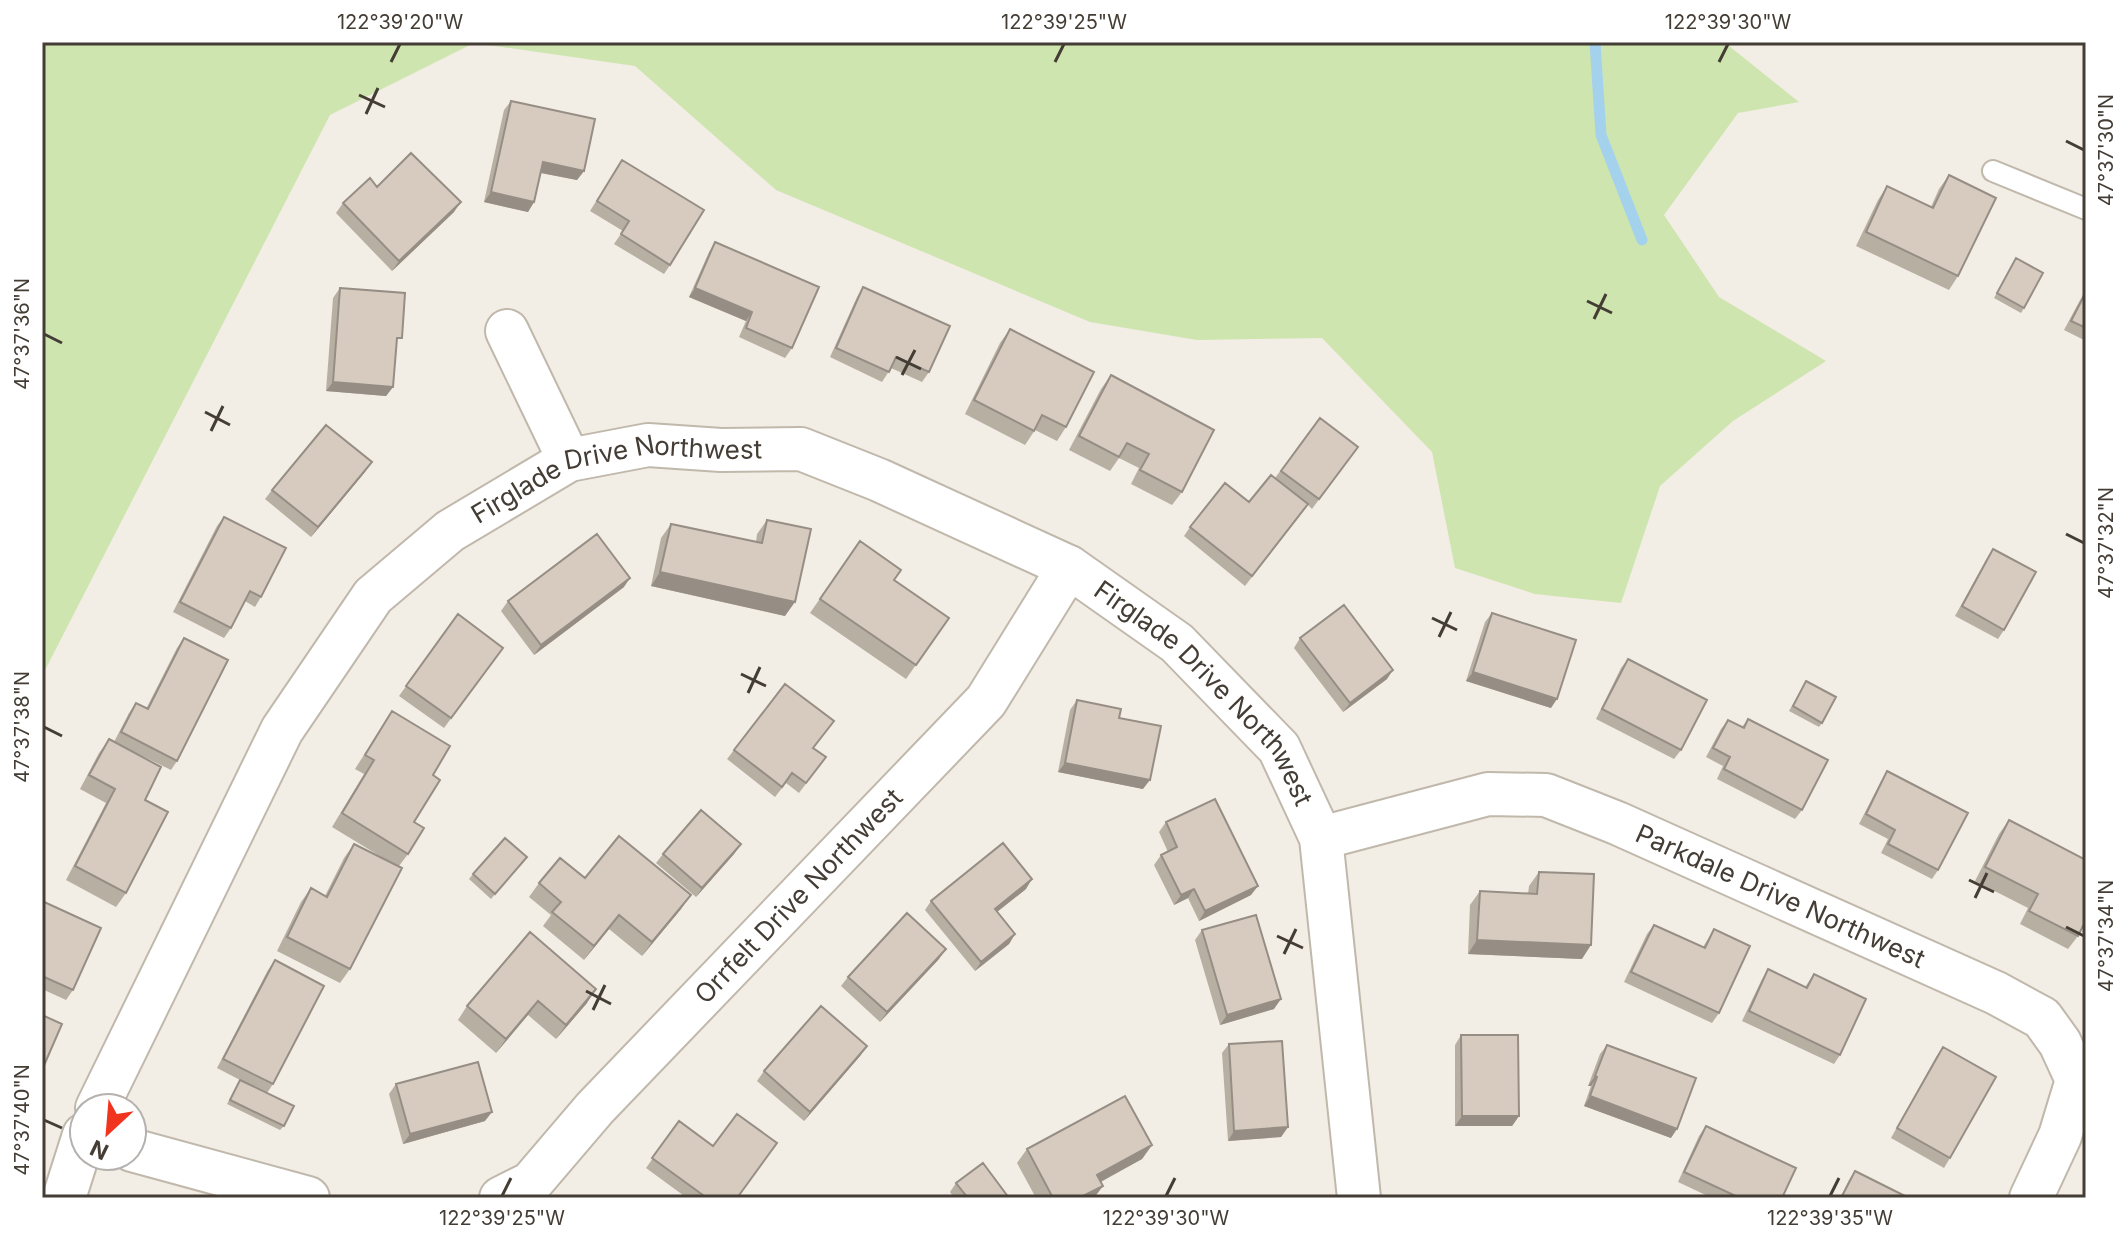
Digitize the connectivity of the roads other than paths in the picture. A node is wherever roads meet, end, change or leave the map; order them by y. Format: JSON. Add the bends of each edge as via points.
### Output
{"nodes":[{"id":1,"x":1993,"y":171,"type":"dead end"},
{"id":2,"x":2086,"y":209,"type":"edge"},
{"id":3,"x":507,"y":331,"type":"dead end"},
{"id":4,"x":569,"y":460,"type":"junction"},
{"id":5,"x":1069,"y":567,"type":"junction"},
{"id":6,"x":1321,"y":838,"type":"junction"},
{"id":7,"x":105,"y":1092,"type":"edge"},
{"id":8,"x":148,"y":1154,"type":"edge"},
{"id":9,"x":72,"y":1172,"type":"edge"},
{"id":10,"x":64,"y":1198,"type":"edge"},
{"id":11,"x":308,"y":1198,"type":"edge"},
{"id":12,"x":501,"y":1198,"type":"edge"},
{"id":13,"x":1359,"y":1198,"type":"edge"},
{"id":14,"x":2031,"y":1198,"type":"edge"}],
"edges":[{"from":1,"to":2,"type":"lane"},
{"from":3,"to":4,"type":"street"},
{"from":4,"to":5,"type":"street","name":"Firglade Drive Northwest","via":[[648,445],[801,449]]},
{"from":4,"to":7,"type":"street","name":"Firglade Drive Northwest","via":[[450,531],[373,596],[282,730]]},
{"from":5,"to":6,"type":"street","name":"Firglade Drive Northwest","via":[[1177,643],[1279,748]]},
{"from":5,"to":12,"type":"street","name":"Orrfelt Drive Northwest","via":[[986,701],[595,1108],[531,1183]]},
{"from":6,"to":13,"type":"street","name":"Firglade Drive Northwest"},
{"from":6,"to":14,"type":"street","name":"Parkdale Drive Northwest","via":[[1488,794],[1546,795],[1996,993],[2042,1018],[2077,1080],[2060,1136]]},
{"from":8,"to":11,"type":"street"},
{"from":9,"to":10,"type":"street"}]}
